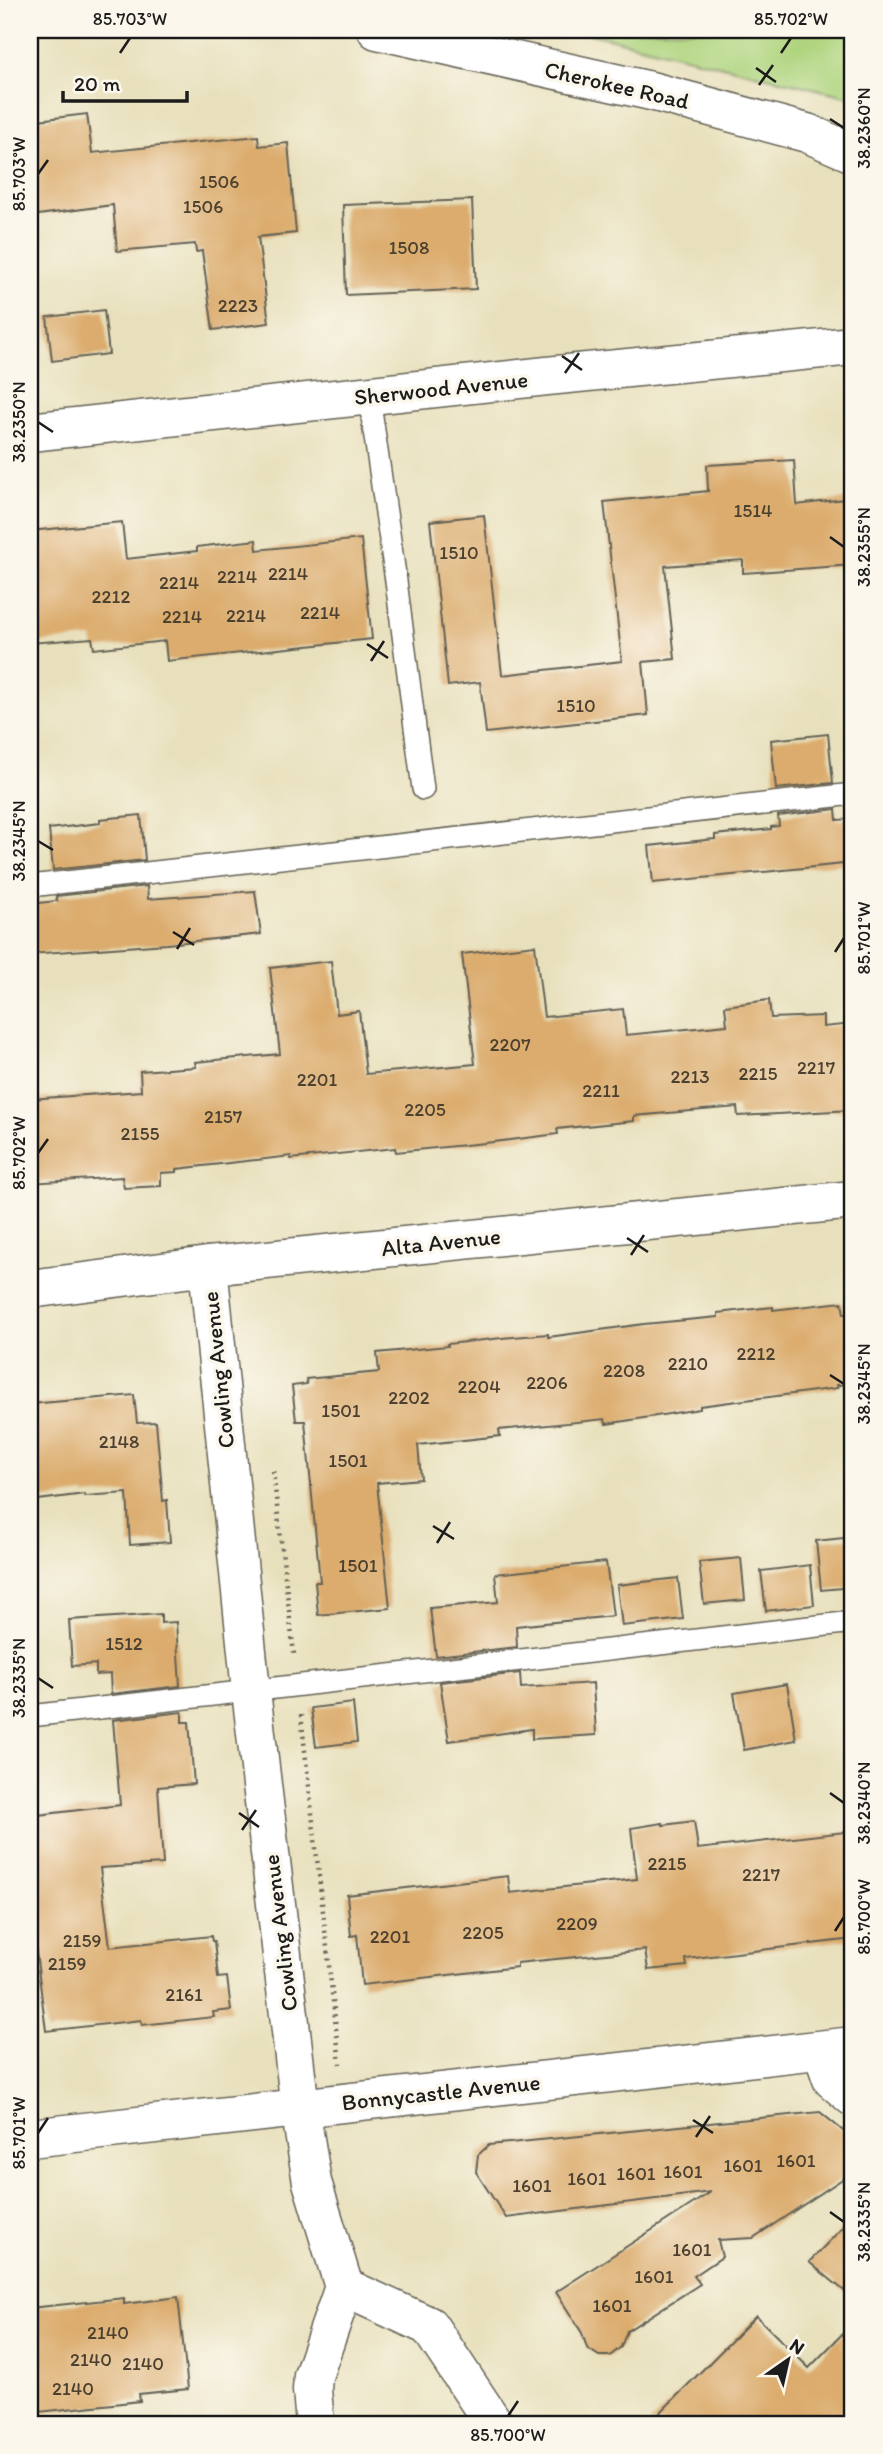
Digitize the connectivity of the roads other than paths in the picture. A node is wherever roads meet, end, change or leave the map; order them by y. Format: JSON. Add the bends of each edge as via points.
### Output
{"nodes":[{"id":1,"x":377,"y":30,"type":"edge"},
{"id":2,"x":853,"y":153,"type":"edge"},
{"id":3,"x":853,"y":346,"type":"edge"},
{"id":4,"x":369,"y":396,"type":"junction"},
{"id":5,"x":30,"y":432,"type":"edge"},
{"id":6,"x":423,"y":789,"type":"dead end"},
{"id":7,"x":853,"y":794,"type":"edge"},
{"id":8,"x":30,"y":886,"type":"edge"},
{"id":9,"x":853,"y":1200,"type":"edge"},
{"id":10,"x":208,"y":1266,"type":"junction"},
{"id":11,"x":30,"y":1289,"type":"edge"},
{"id":12,"x":853,"y":1622,"type":"edge"},
{"id":13,"x":251,"y":1691,"type":"junction"},
{"id":14,"x":30,"y":1716,"type":"edge"},
{"id":15,"x":837,"y":2048,"type":"edge"},
{"id":16,"x":853,"y":2096,"type":"edge"},
{"id":17,"x":300,"y":2108,"type":"junction"},
{"id":18,"x":30,"y":2138,"type":"edge"},
{"id":19,"x":344,"y":2287,"type":"junction"},
{"id":20,"x":315,"y":2424,"type":"edge"},
{"id":21,"x":494,"y":2424,"type":"edge"}],
"edges":[{"from":1,"to":2,"type":"street","name":"Cherokee Road","via":[[651,91],[807,133]]},
{"from":3,"to":4,"type":"street","name":"Sherwood Avenue"},
{"from":4,"to":5,"type":"street","name":"Sherwood Avenue"},
{"from":4,"to":6,"type":"lane"},
{"from":7,"to":8,"type":"lane"},
{"from":9,"to":10,"type":"street","name":"Alta Avenue"},
{"from":10,"to":11,"type":"street","name":"Alta Avenue"},
{"from":10,"to":13,"type":"street","name":"Cowling Avenue"},
{"from":12,"to":13,"type":"lane"},
{"from":13,"to":14,"type":"lane"},
{"from":13,"to":17,"type":"street","name":"Cowling Avenue"},
{"from":15,"to":16,"type":"street","via":[[832,2079]]},
{"from":15,"to":17,"type":"street","name":"Bonnycastle Avenue"},
{"from":17,"to":18,"type":"street","name":"Bonnycastle Avenue"},
{"from":17,"to":19,"type":"street","name":"Cowling Avenue","via":[[312,2182]]},
{"from":19,"to":20,"type":"street","via":[[313,2376]]},
{"from":19,"to":21,"type":"street","via":[[429,2326]]}]}
